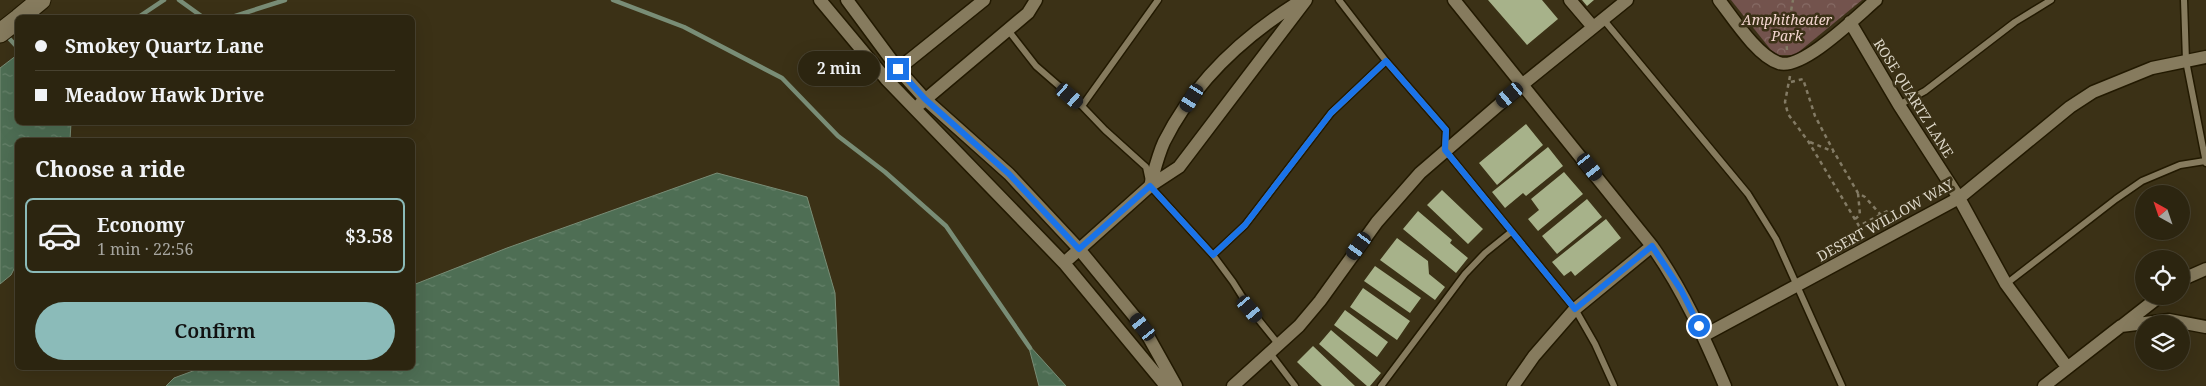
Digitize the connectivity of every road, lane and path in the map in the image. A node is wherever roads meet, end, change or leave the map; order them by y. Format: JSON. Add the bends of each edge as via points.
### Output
{"nodes":[{"id":1,"x":820,"y":0,"type":"edge"},
{"id":2,"x":847,"y":0,"type":"edge"},
{"id":3,"x":1036,"y":0,"type":"edge"},
{"id":4,"x":1158,"y":0,"type":"edge"},
{"id":5,"x":1302,"y":0,"type":"edge"},
{"id":6,"x":1306,"y":0,"type":"edge"},
{"id":7,"x":1339,"y":0,"type":"edge"},
{"id":8,"x":1454,"y":0,"type":"edge"},
{"id":9,"x":1570,"y":0,"type":"edge"},
{"id":10,"x":1627,"y":0,"type":"edge"},
{"id":11,"x":1719,"y":0,"type":"edge"},
{"id":12,"x":1794,"y":0,"type":"edge"},
{"id":13,"x":1876,"y":0,"type":"edge"},
{"id":14,"x":2051,"y":0,"type":"edge"},
{"id":15,"x":2184,"y":0,"type":"edge"},
{"id":16,"x":976,"y":2,"type":"edge"},
{"id":17,"x":15,"y":21,"type":"edge"},
{"id":18,"x":1850,"y":22,"type":"junction"},
{"id":19,"x":1598,"y":23,"type":"junction"},
{"id":20,"x":1008,"y":30,"type":"junction"},
{"id":21,"x":0,"y":33,"type":"edge"},
{"id":22,"x":2206,"y":57,"type":"edge"},
{"id":23,"x":1386,"y":61,"type":"junction"},
{"id":24,"x":2186,"y":61,"type":"junction"},
{"id":25,"x":1789,"y":63,"type":"junction"},
{"id":26,"x":898,"y":69,"type":"junction"},
{"id":27,"x":886,"y":79,"type":"junction"},
{"id":28,"x":1791,"y":82,"type":"dead end"},
{"id":29,"x":1523,"y":84,"type":"junction"},
{"id":30,"x":925,"y":99,"type":"junction"},
{"id":31,"x":1898,"y":105,"type":"junction"},
{"id":32,"x":1082,"y":106,"type":"junction"},
{"id":33,"x":915,"y":109,"type":"junction"},
{"id":34,"x":1808,"y":141,"type":"junction"},
{"id":35,"x":1445,"y":150,"type":"junction"},
{"id":36,"x":1834,"y":152,"type":"junction"},
{"id":37,"x":2206,"y":163,"type":"edge"},
{"id":38,"x":1150,"y":186,"type":"junction"},
{"id":39,"x":1858,"y":193,"type":"junction"},
{"id":40,"x":1959,"y":198,"type":"junction"},
{"id":41,"x":1889,"y":210,"type":"dead end"},
{"id":42,"x":1881,"y":215,"type":"junction"},
{"id":43,"x":1855,"y":220,"type":"junction"},
{"id":44,"x":1511,"y":232,"type":"junction"},
{"id":45,"x":1652,"y":246,"type":"junction"},
{"id":46,"x":1079,"y":249,"type":"junction"},
{"id":47,"x":1213,"y":255,"type":"junction"},
{"id":48,"x":1064,"y":262,"type":"junction"},
{"id":49,"x":2206,"y":268,"type":"edge"},
{"id":50,"x":2190,"y":276,"type":"edge"},
{"id":51,"x":2006,"y":284,"type":"junction"},
{"id":52,"x":1796,"y":286,"type":"junction"},
{"id":53,"x":2148,"y":305,"type":"edge"},
{"id":54,"x":1575,"y":309,"type":"junction"},
{"id":55,"x":2121,"y":326,"type":"junction"},
{"id":56,"x":2206,"y":328,"type":"edge"},
{"id":57,"x":1703,"y":336,"type":"junction"},
{"id":58,"x":1275,"y":349,"type":"junction"},
{"id":59,"x":2067,"y":367,"type":"junction"},
{"id":60,"x":1166,"y":386,"type":"edge"},
{"id":61,"x":1176,"y":386,"type":"edge"},
{"id":62,"x":1233,"y":386,"type":"edge"},
{"id":63,"x":1295,"y":386,"type":"edge"},
{"id":64,"x":1381,"y":386,"type":"edge"},
{"id":65,"x":1513,"y":386,"type":"edge"},
{"id":66,"x":1614,"y":386,"type":"edge"},
{"id":67,"x":1725,"y":386,"type":"edge"},
{"id":68,"x":1842,"y":386,"type":"edge"},
{"id":69,"x":2044,"y":386,"type":"edge"}],
"edges":[{"from":1,"to":27,"type":"street"},
{"from":2,"to":26,"type":"street"},
{"from":3,"to":20,"type":"street","via":[[1028,13]]},
{"from":4,"to":32,"type":"lane"},
{"from":5,"to":38,"type":"street","via":[[1270,19],[1240,44],[1192,98],[1164,143]]},
{"from":6,"to":38,"type":"street","via":[[1179,167]]},
{"from":7,"to":23,"type":"lane"},
{"from":8,"to":29,"type":"street"},
{"from":9,"to":19,"type":"street"},
{"from":10,"to":19,"type":"street"},
{"from":11,"to":25,"type":"street","via":[[1762,52],[1780,63]]},
{"from":12,"to":25,"type":"path","via":[[1786,39]]},
{"from":13,"to":18,"type":"street"},
{"from":14,"to":31,"type":"lane","via":[[2015,22],[1925,90]]},
{"from":15,"to":24,"type":"lane"},
{"from":16,"to":26,"type":"street"},
{"from":17,"to":21,"type":"street"},
{"from":18,"to":25,"type":"street","via":[[1809,56]]},
{"from":18,"to":31,"type":"street","name":"ROSE QUARTZ LANE"},
{"from":19,"to":29,"type":"street"},
{"from":19,"to":52,"type":"lane","via":[[1748,194],[1776,239]]},
{"from":20,"to":30,"type":"street"},
{"from":20,"to":32,"type":"lane","via":[[1036,66]]},
{"from":22,"to":24,"type":"street","name":"DESERT WILLOW WAY"},
{"from":23,"to":35,"type":"lane","via":[[1446,130]]},
{"from":23,"to":47,"type":"lane","via":[[1331,113],[1245,225]]},
{"from":24,"to":37,"type":"lane"},
{"from":24,"to":40,"type":"street","name":"DESERT WILLOW WAY","via":[[2152,68],[2093,92],[2070,107]]},
{"from":25,"to":34,"type":"path","via":[[1790,81],[1785,102],[1788,114]]},
{"from":26,"to":27,"type":"street"},
{"from":26,"to":30,"type":"street"},
{"from":27,"to":33,"type":"street"},
{"from":28,"to":36,"type":"path","via":[[1803,79],[1815,116]]},
{"from":29,"to":35,"type":"street"},
{"from":29,"to":45,"type":"street"},
{"from":30,"to":33,"type":"street"},
{"from":30,"to":46,"type":"street","via":[[1009,174]]},
{"from":31,"to":40,"type":"street","name":"ROSE QUARTZ LANE"},
{"from":32,"to":38,"type":"lane","via":[[1146,167]]},
{"from":33,"to":48,"type":"street"},
{"from":34,"to":36,"type":"path"},
{"from":34,"to":43,"type":"path"},
{"from":35,"to":44,"type":"lane"},
{"from":35,"to":58,"type":"street","via":[[1399,196],[1320,301]]},
{"from":36,"to":39,"type":"path"},
{"from":37,"to":51,"type":"lane","via":[[2180,165],[2142,181]]},
{"from":38,"to":46,"type":"street"},
{"from":38,"to":47,"type":"lane"},
{"from":39,"to":42,"type":"path"},
{"from":39,"to":43,"type":"path","via":[[1860,215]]},
{"from":40,"to":51,"type":"street","name":"ROSE QUARTZ LANE"},
{"from":40,"to":52,"type":"street","name":"DESERT WILLOW WAY"},
{"from":41,"to":42,"type":"path"},
{"from":42,"to":43,"type":"path","via":[[1859,226]]},
{"from":44,"to":54,"type":"lane"},
{"from":44,"to":64,"type":"lane","via":[[1465,274]]},
{"from":45,"to":54,"type":"street"},
{"from":45,"to":57,"type":"street","via":[[1681,290]]},
{"from":46,"to":48,"type":"street"},
{"from":46,"to":61,"type":"street","via":[[1143,327]]},
{"from":47,"to":58,"type":"lane"},
{"from":48,"to":60,"type":"street"},
{"from":49,"to":50,"type":"street"},
{"from":51,"to":59,"type":"street","name":"ROSE QUARTZ LANE"},
{"from":52,"to":57,"type":"street","name":"DESERT WILLOW WAY"},
{"from":52,"to":68,"type":"lane"},
{"from":53,"to":55,"type":"street"},
{"from":54,"to":65,"type":"street"},
{"from":54,"to":66,"type":"lane"},
{"from":55,"to":56,"type":"street","via":[[2169,320]]},
{"from":55,"to":59,"type":"street"},
{"from":57,"to":67,"type":"street"},
{"from":58,"to":62,"type":"street"},
{"from":58,"to":63,"type":"lane"},
{"from":59,"to":69,"type":"street"}]}
